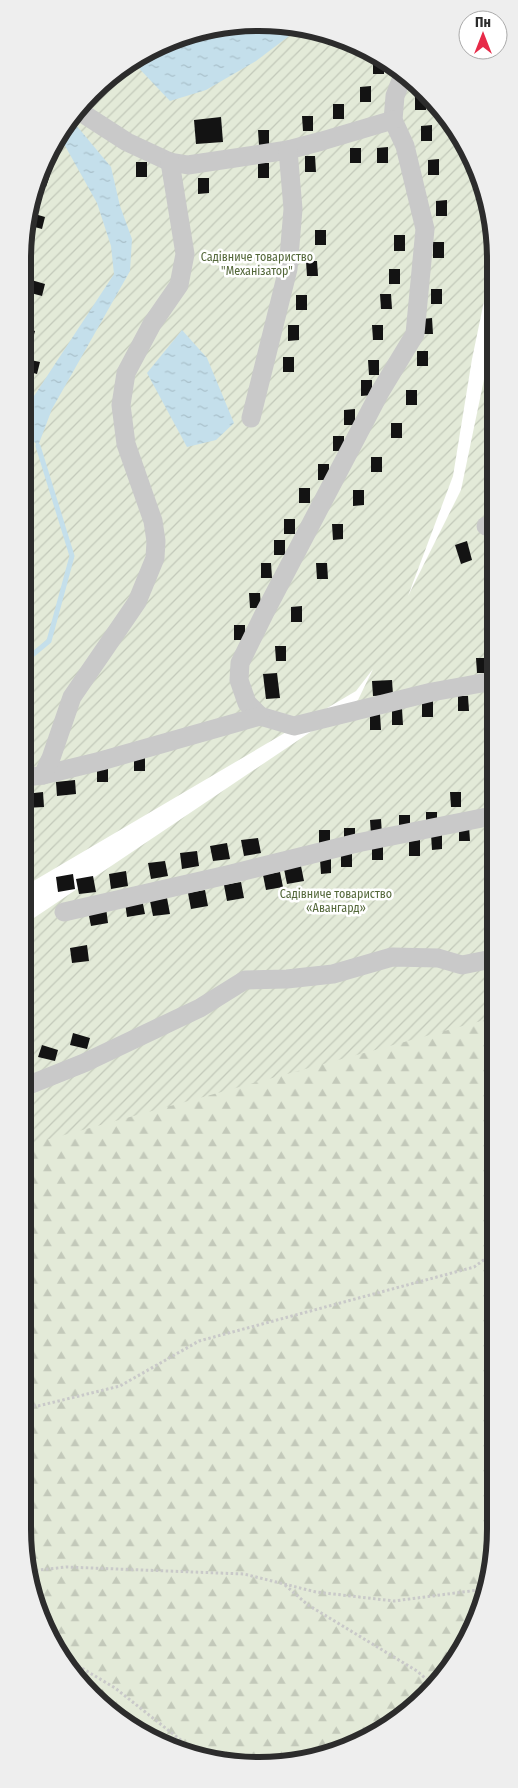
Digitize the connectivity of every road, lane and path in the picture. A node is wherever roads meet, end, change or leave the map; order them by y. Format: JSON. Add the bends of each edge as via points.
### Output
{"nodes":[{"id":1,"x":401,"y":81,"type":"edge"},
{"id":2,"x":84,"y":114,"type":"edge"},
{"id":3,"x":393,"y":120,"type":"junction"},
{"id":4,"x":288,"y":150,"type":"junction"},
{"id":5,"x":170,"y":162,"type":"junction"},
{"id":6,"x":251,"y":418,"type":"dead end"},
{"id":7,"x":487,"y":682,"type":"edge"},
{"id":8,"x":260,"y":716,"type":"junction"},
{"id":9,"x":34,"y":776,"type":"edge"},
{"id":10,"x":487,"y":817,"type":"edge"},
{"id":11,"x":64,"y":912,"type":"dead end"},
{"id":12,"x":487,"y":960,"type":"edge"},
{"id":13,"x":31,"y":1084,"type":"edge"},
{"id":14,"x":487,"y":1258,"type":"edge"},
{"id":15,"x":31,"y":1406,"type":"edge"},
{"id":16,"x":35,"y":1570,"type":"edge"},
{"id":17,"x":284,"y":1584,"type":"junction"},
{"id":18,"x":478,"y":1590,"type":"edge"},
{"id":19,"x":76,"y":1665,"type":"edge"},
{"id":20,"x":428,"y":1681,"type":"edge"},
{"id":21,"x":189,"y":1746,"type":"edge"}],
"edges":[{"from":1,"to":3,"type":"street","via":[[395,96]]},
{"from":2,"to":5,"type":"street","via":[[127,142]]},
{"from":3,"to":4,"type":"street"},
{"from":3,"to":8,"type":"street","via":[[405,146],[425,229],[415,334],[380,392],[240,662],[240,680],[247,703]]},
{"from":4,"to":5,"type":"street","via":[[188,165]]},
{"from":4,"to":6,"type":"street","via":[[293,209],[288,269]]},
{"from":5,"to":9,"type":"street","via":[[185,254],[179,285],[152,324],[126,373],[121,405],[126,444],[154,521],[155,558],[137,602],[72,697],[51,758]]},
{"from":7,"to":8,"type":"street","via":[[432,692],[294,726]]},
{"from":8,"to":9,"type":"street","via":[[102,761]]},
{"from":10,"to":11,"type":"street","via":[[357,843]]},
{"from":12,"to":13,"type":"street","via":[[462,965],[438,958],[392,957],[332,974],[245,980],[200,1008]]},
{"from":14,"to":15,"type":"path","via":[[474,1267],[199,1341],[120,1386]]},
{"from":16,"to":17,"type":"path","via":[[66,1567],[234,1573]]},
{"from":17,"to":18,"type":"path","via":[[316,1592],[394,1601]]},
{"from":17,"to":20,"type":"path","via":[[308,1605]]},
{"from":19,"to":21,"type":"path","via":[[115,1688]]}]}
